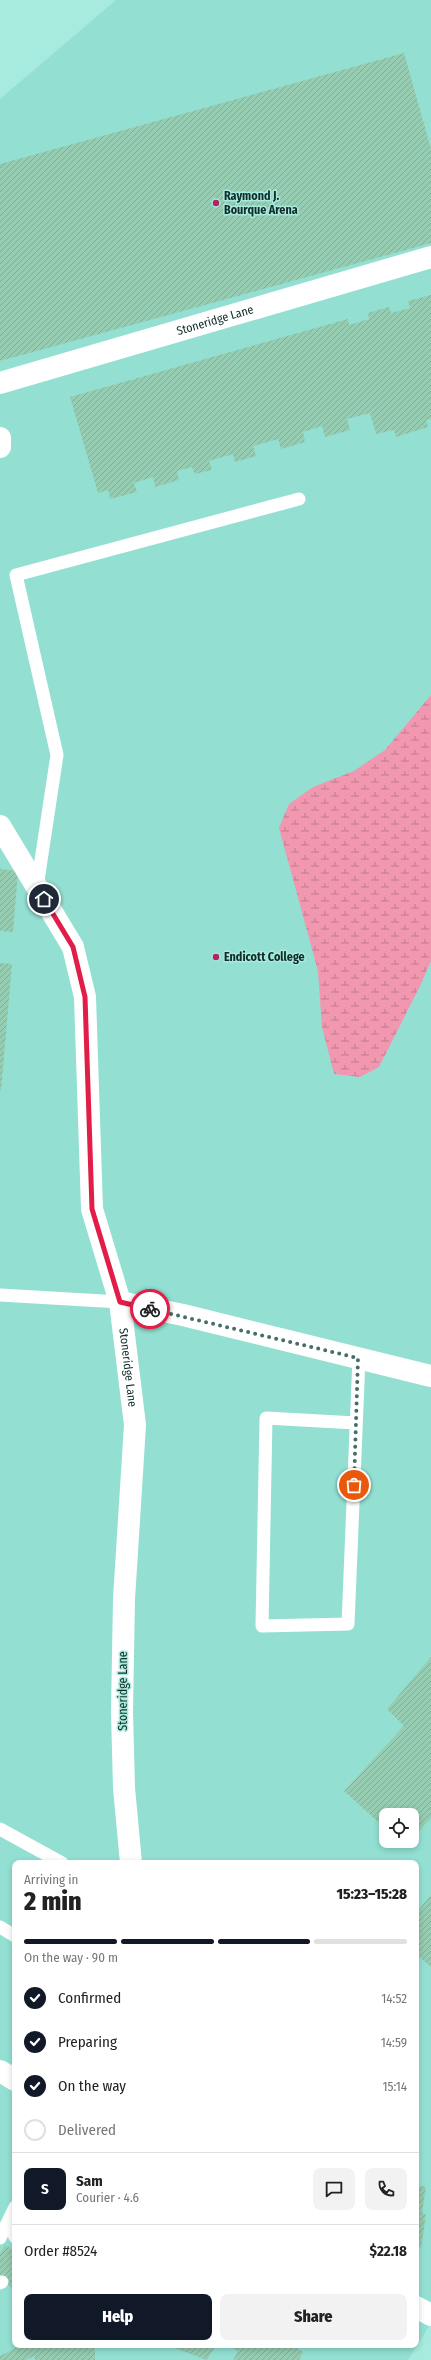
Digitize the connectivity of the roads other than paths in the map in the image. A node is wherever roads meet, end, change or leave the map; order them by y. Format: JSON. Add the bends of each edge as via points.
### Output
{"nodes":[{"id":1,"x":431,"y":257,"type":"edge"},
{"id":2,"x":0,"y":383,"type":"edge"},
{"id":3,"x":0,"y":438,"type":"edge"},
{"id":4,"x":0,"y":447,"type":"edge"},
{"id":5,"x":299,"y":499,"type":"dead end"},
{"id":6,"x":0,"y":826,"type":"edge"},
{"id":7,"x":37,"y":888,"type":"junction"},
{"id":8,"x":0,"y":1295,"type":"edge"},
{"id":9,"x":120,"y":1302,"type":"junction"},
{"id":10,"x":358,"y":1358,"type":"junction"},
{"id":11,"x":431,"y":1376,"type":"edge"},
{"id":12,"x":356,"y":1423,"type":"junction"},
{"id":13,"x":0,"y":1829,"type":"edge"},
{"id":14,"x":57,"y":1860,"type":"edge"},
{"id":15,"x":131,"y":1860,"type":"edge"},
{"id":16,"x":0,"y":1927,"type":"edge"},
{"id":17,"x":12,"y":1934,"type":"edge"},
{"id":18,"x":0,"y":2071,"type":"edge"},
{"id":19,"x":12,"y":2078,"type":"edge"},
{"id":20,"x":12,"y":2212,"type":"edge"},
{"id":21,"x":9,"y":2219,"type":"junction"},
{"id":22,"x":12,"y":2228,"type":"edge"},
{"id":23,"x":0,"y":2238,"type":"edge"},
{"id":24,"x":419,"y":2309,"type":"edge"},
{"id":25,"x":431,"y":2315,"type":"edge"}],
"edges":[{"from":1,"to":2,"type":"street","name":"Stoneridge Lane"},
{"from":3,"to":4,"type":"street"},
{"from":5,"to":7,"type":"lane","via":[[16,575],[57,755]]},
{"from":6,"to":7,"type":"street","name":"Stoneridge Lane"},
{"from":7,"to":9,"type":"street","name":"Stoneridge Lane","via":[[73,947],[85,997],[92,1209]]},
{"from":8,"to":9,"type":"lane"},
{"from":9,"to":10,"type":"street"},
{"from":9,"to":15,"type":"street","name":"Stoneridge Lane","via":[[135,1425],[124,1599],[122,1712],[124,1788]]},
{"from":10,"to":11,"type":"street"},
{"from":10,"to":12,"type":"lane"},
{"from":12,"to":12,"type":"lane","via":[[348,1624],[262,1626],[266,1418]]},
{"from":13,"to":14,"type":"lane"},
{"from":16,"to":17,"type":"lane"},
{"from":18,"to":19,"type":"street"},
{"from":20,"to":21,"type":"lane"},
{"from":21,"to":22,"type":"lane"},
{"from":21,"to":23,"type":"lane"},
{"from":24,"to":25,"type":"street"}]}
